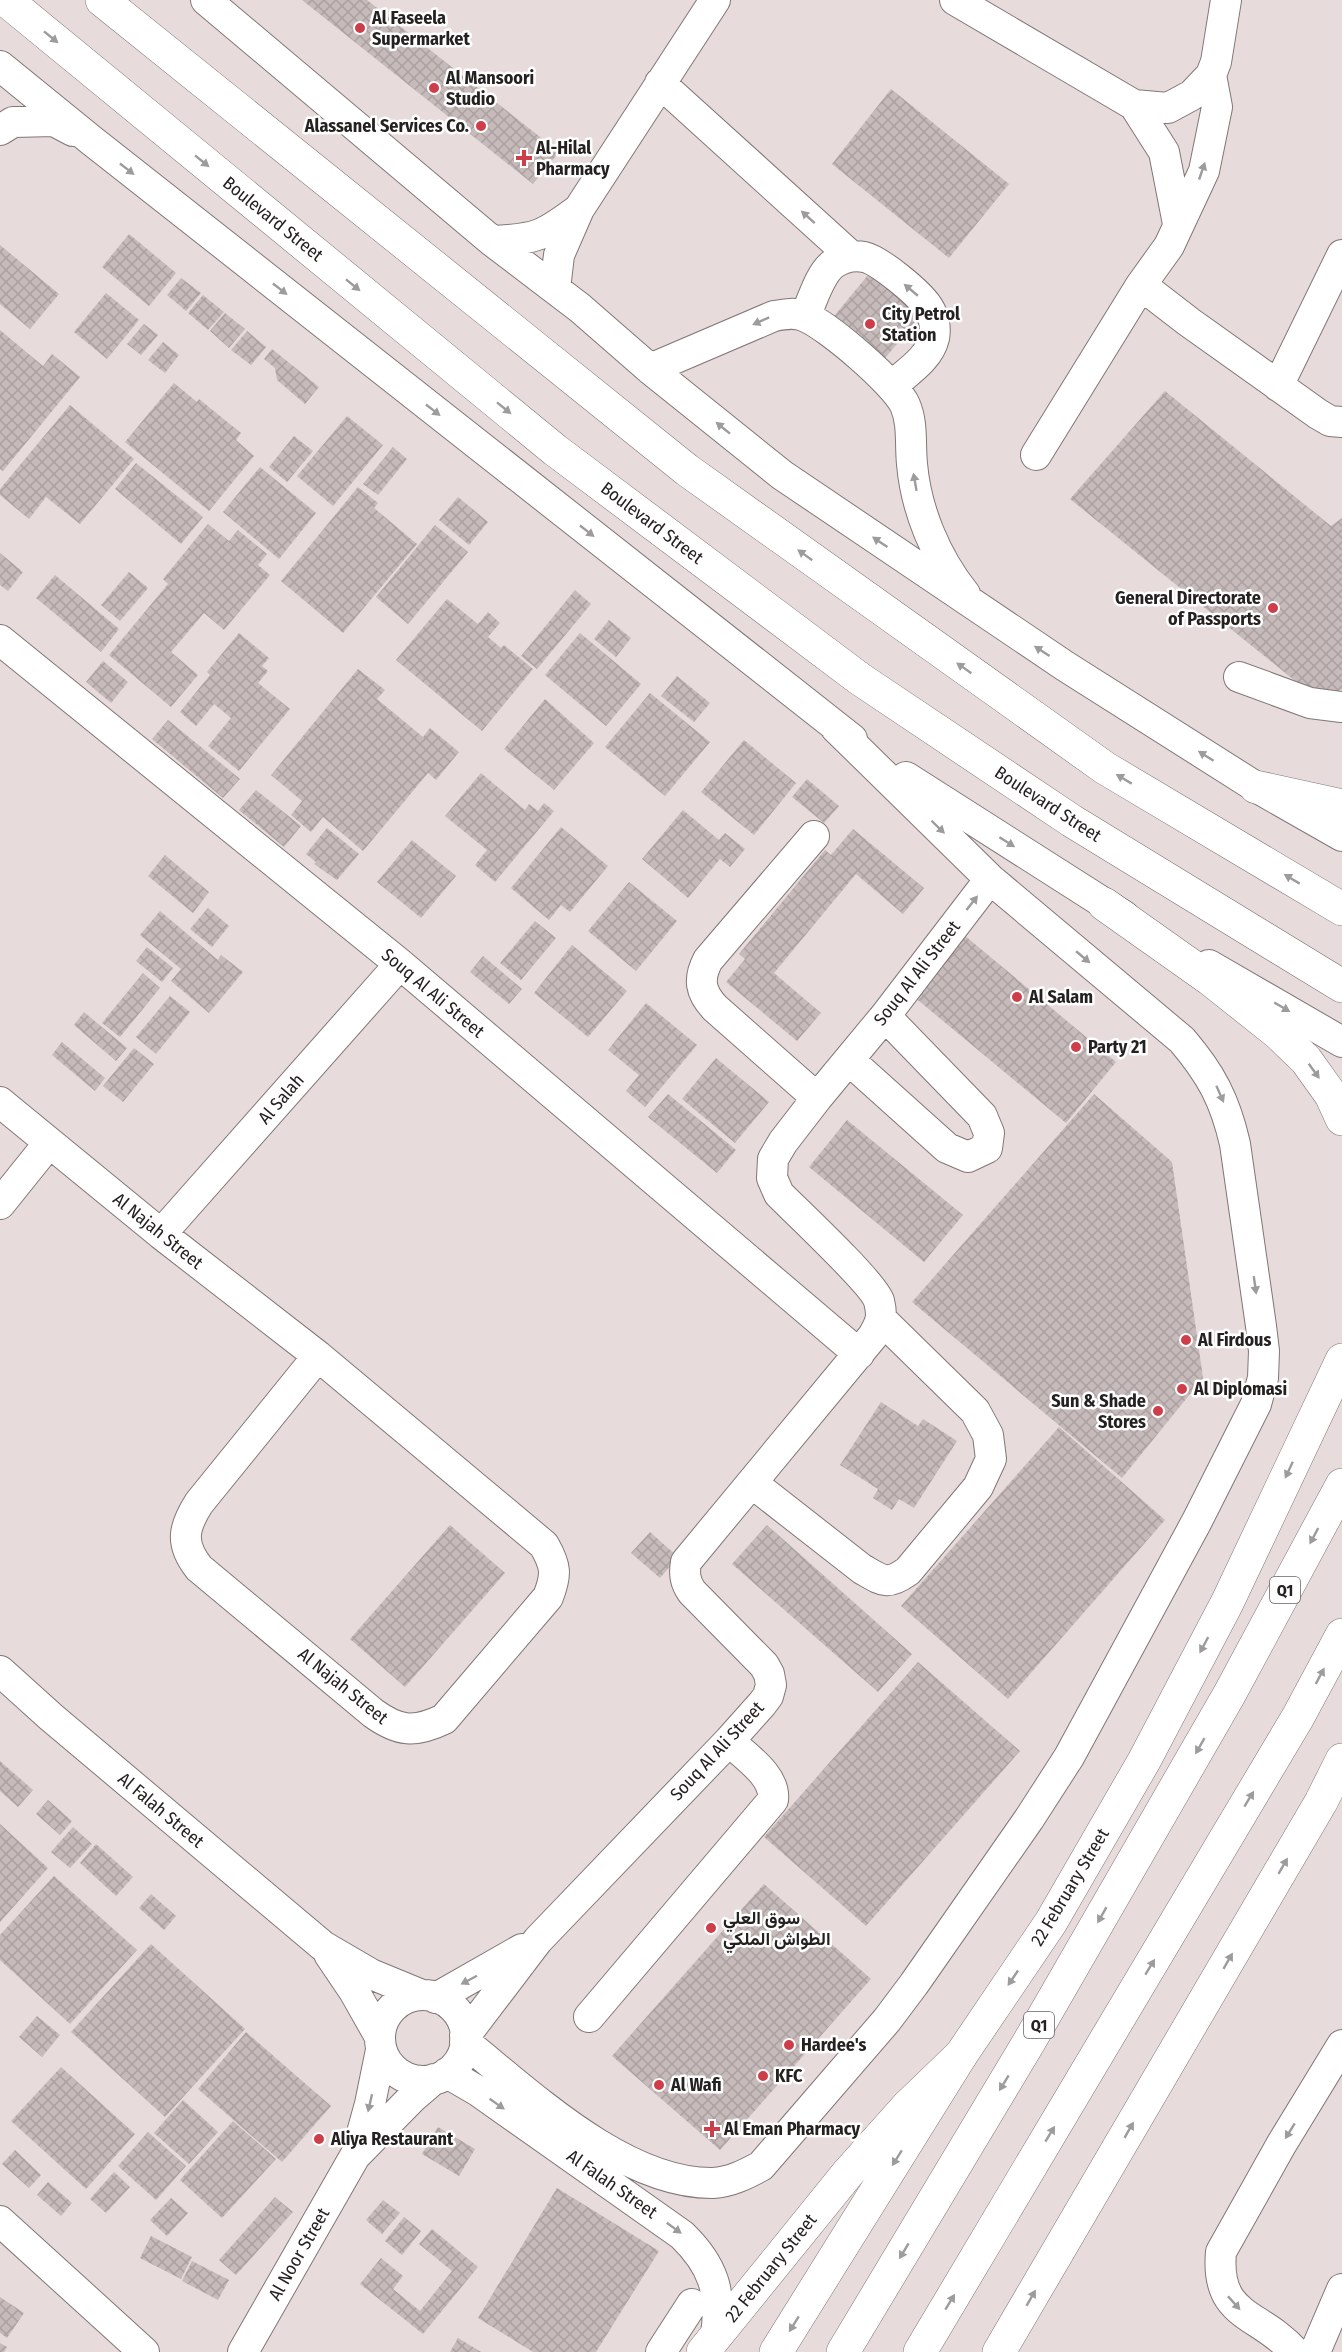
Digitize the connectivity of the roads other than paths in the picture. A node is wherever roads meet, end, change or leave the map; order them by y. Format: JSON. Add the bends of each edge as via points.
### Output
{"nodes":[{"id":1,"x":6,"y":0,"type":"edge"},
{"id":2,"x":102,"y":0,"type":"edge"},
{"id":3,"x":206,"y":0,"type":"edge"},
{"id":4,"x":715,"y":0,"type":"edge"},
{"id":5,"x":955,"y":0,"type":"edge"},
{"id":6,"x":1226,"y":0,"type":"edge"},
{"id":7,"x":0,"y":66,"type":"edge"},
{"id":8,"x":1211,"y":75,"type":"junction"},
{"id":9,"x":660,"y":83,"type":"junction"},
{"id":10,"x":1134,"y":105,"type":"junction"},
{"id":11,"x":0,"y":130,"type":"edge"},
{"id":12,"x":91,"y":140,"type":"junction"},
{"id":13,"x":579,"y":209,"type":"junction"},
{"id":14,"x":1178,"y":224,"type":"junction"},
{"id":15,"x":492,"y":241,"type":"junction"},
{"id":16,"x":1342,"y":255,"type":"edge"},
{"id":17,"x":851,"y":256,"type":"junction"},
{"id":18,"x":1141,"y":285,"type":"junction"},
{"id":19,"x":555,"y":289,"type":"junction"},
{"id":20,"x":805,"y":316,"type":"junction"},
{"id":21,"x":650,"y":369,"type":"junction"},
{"id":22,"x":892,"y":386,"type":"junction"},
{"id":23,"x":1278,"y":386,"type":"junction"},
{"id":24,"x":1342,"y":422,"type":"edge"},
{"id":25,"x":1036,"y":455,"type":"dead end"},
{"id":26,"x":976,"y":608,"type":"junction"},
{"id":27,"x":0,"y":639,"type":"edge"},
{"id":28,"x":1239,"y":677,"type":"dead end"},
{"id":29,"x":1342,"y":707,"type":"edge"},
{"id":30,"x":836,"y":728,"type":"junction"},
{"id":31,"x":1256,"y":787,"type":"junction"},
{"id":32,"x":1342,"y":806,"type":"edge"},
{"id":33,"x":814,"y":836,"type":"dead end"},
{"id":34,"x":1342,"y":836,"type":"edge"},
{"id":35,"x":990,"y":879,"type":"junction"},
{"id":36,"x":1104,"y":904,"type":"junction"},
{"id":37,"x":1342,"y":909,"type":"edge"},
{"id":38,"x":400,"y":964,"type":"junction"},
{"id":39,"x":1342,"y":986,"type":"edge"},
{"id":40,"x":885,"y":1016,"type":"junction"},
{"id":41,"x":1342,"y":1042,"type":"edge"},
{"id":42,"x":849,"y":1060,"type":"junction"},
{"id":43,"x":817,"y":1098,"type":"junction"},
{"id":44,"x":0,"y":1102,"type":"edge"},
{"id":45,"x":1342,"y":1119,"type":"edge"},
{"id":46,"x":49,"y":1143,"type":"junction"},
{"id":47,"x":0,"y":1204,"type":"edge"},
{"id":48,"x":161,"y":1234,"type":"junction"},
{"id":49,"x":882,"y":1320,"type":"junction"},
{"id":50,"x":1342,"y":1335,"type":"edge"},
{"id":51,"x":859,"y":1354,"type":"junction"},
{"id":52,"x":318,"y":1356,"type":"junction"},
{"id":53,"x":1342,"y":1360,"type":"edge"},
{"id":54,"x":1314,"y":1417,"type":"junction"},
{"id":55,"x":752,"y":1483,"type":"junction"},
{"id":56,"x":1342,"y":1485,"type":"edge"},
{"id":57,"x":1342,"y":1635,"type":"edge"},
{"id":58,"x":0,"y":1671,"type":"edge"},
{"id":59,"x":729,"y":1741,"type":"junction"},
{"id":60,"x":1342,"y":1760,"type":"edge"},
{"id":61,"x":538,"y":1940,"type":"junction"},
{"id":62,"x":323,"y":1946,"type":"junction"},
{"id":63,"x":429,"y":1996,"type":"junction"},
{"id":64,"x":589,"y":2017,"type":"dead end"},
{"id":65,"x":465,"y":2039,"type":"junction"},
{"id":66,"x":380,"y":2044,"type":"junction"},
{"id":67,"x":1342,"y":2045,"type":"edge"},
{"id":68,"x":961,"y":2055,"type":"junction"},
{"id":69,"x":441,"y":2076,"type":"junction"},
{"id":70,"x":1342,"y":2086,"type":"edge"},
{"id":71,"x":1313,"y":2094,"type":"junction"},
{"id":72,"x":356,"y":2156,"type":"junction"},
{"id":73,"x":0,"y":2221,"type":"edge"},
{"id":74,"x":1342,"y":2289,"type":"edge"},
{"id":75,"x":692,"y":2304,"type":"dead end"},
{"id":76,"x":689,"y":2346,"type":"edge"},
{"id":77,"x":1001,"y":2351,"type":"edge"},
{"id":78,"x":144,"y":2352,"type":"edge"},
{"id":79,"x":243,"y":2352,"type":"edge"},
{"id":80,"x":776,"y":2352,"type":"edge"},
{"id":81,"x":843,"y":2352,"type":"edge"},
{"id":82,"x":920,"y":2352,"type":"edge"},
{"id":83,"x":1295,"y":2352,"type":"edge"},
{"id":84,"x":1315,"y":2352,"type":"edge"}],
"edges":[{"from":1,"to":39,"type":"main road","name":"Boulevard Street","one_way":true,"via":[[555,450],[860,679],[1072,821]]},
{"from":37,"to":2,"type":"main road","one_way":true,"via":[[1105,768],[687,470]]},
{"from":3,"to":15,"type":"street"},
{"from":4,"to":9,"type":"street"},
{"from":5,"to":10,"type":"street"},
{"from":6,"to":8,"type":"street"},
{"from":7,"to":12,"type":"street"},
{"from":8,"to":10,"type":"street","via":[[1192,95],[1168,108]]},
{"from":14,"to":8,"type":"street","one_way":true,"via":[[1204,171],[1217,107]]},
{"from":9,"to":13,"type":"street"},
{"from":17,"to":9,"type":"street","one_way":true},
{"from":10,"to":14,"type":"street","via":[[1164,152]]},
{"from":11,"to":12,"type":"street","via":[[13,122],[54,121]]},
{"from":12,"to":30,"type":"street","one_way":true},
{"from":13,"to":15,"type":"street","via":[[550,231],[528,239]]},
{"from":13,"to":19,"type":"street","via":[[559,255]]},
{"from":14,"to":18,"type":"street","via":[[1169,246]]},
{"from":15,"to":19,"type":"street"},
{"from":16,"to":23,"type":"street"},
{"from":17,"to":20,"type":"street","via":[[831,266],[824,275]]},
{"from":22,"to":17,"type":"street","one_way":true,"via":[[931,347],[932,315],[920,298],[875,260]]},
{"from":18,"to":23,"type":"street"},
{"from":18,"to":25,"type":"street"},
{"from":19,"to":21,"type":"street"},
{"from":20,"to":21,"type":"street","one_way":true,"via":[[774,316]]},
{"from":20,"to":22,"type":"street"},
{"from":26,"to":21,"type":"street","one_way":true,"via":[[782,475]]},
{"from":26,"to":22,"type":"street","one_way":true,"via":[[946,565],[924,517],[912,466],[909,416]]},
{"from":23,"to":24,"type":"street","via":[[1330,421]]},
{"from":31,"to":26,"type":"street","one_way":true},
{"from":27,"to":38,"type":"street","name":"Souq Al Ali Street"},
{"from":28,"to":29,"type":"street","via":[[1310,703]]},
{"from":30,"to":35,"type":"street","one_way":true},
{"from":30,"to":36,"type":"street","one_way":true},
{"from":31,"to":32,"type":"main road"},
{"from":31,"to":34,"type":"street"},
{"from":33,"to":43,"type":"street","via":[[708,960],[701,986],[715,1008]]},
{"from":40,"to":35,"type":"street","name":"Souq Al Ali Street","one_way":true},
{"from":35,"to":65,"type":"street","one_way":true,"via":[[1182,1040],[1217,1087],[1235,1144],[1261,1326],[1263,1378],[1256,1404],[1197,1521],[1050,1789],[887,2020],[761,2166],[715,2183],[689,2181],[640,2167],[594,2143]]},
{"from":36,"to":41,"type":"street","one_way":true},
{"from":36,"to":45,"type":"main road","one_way":true,"via":[[1278,1033],[1306,1060],[1331,1095]]},
{"from":38,"to":48,"type":"street","name":"Al Salah"},
{"from":38,"to":51,"type":"street","name":"Souq Al Ali Street"},
{"from":40,"to":42,"type":"street","name":"Souq Al Ali Street"},
{"from":40,"to":42,"type":"street","via":[[982,1116],[989,1133],[987,1148],[968,1157],[947,1148]]},
{"from":42,"to":43,"type":"street","name":"Souq Al Ali Street"},
{"from":43,"to":49,"type":"street","name":"Souq Al Ali Street","via":[[773,1159],[772,1178],[779,1194],[878,1298]]},
{"from":44,"to":46,"type":"street","name":"Al Najah Street"},
{"from":46,"to":47,"type":"street"},
{"from":46,"to":48,"type":"street","name":"Al Najah Street"},
{"from":48,"to":52,"type":"street","name":"Al Najah Street"},
{"from":49,"to":51,"type":"street","name":"Souq Al Ali Street"},
{"from":49,"to":55,"type":"street","via":[[975,1411],[988,1435],[991,1459],[978,1487],[908,1571],[896,1580],[881,1580]]},
{"from":50,"to":54,"type":"main road"},
{"from":51,"to":55,"type":"street","name":"Souq Al Ali Street"},
{"from":52,"to":52,"type":"street","name":"Al Najah Street","via":[[531,1533],[553,1561],[555,1580],[548,1597],[444,1719],[426,1728],[389,1724],[373,1713],[199,1568],[185,1543],[186,1529],[199,1503]]},
{"from":53,"to":54,"type":"main road","name":"22 February Street"},
{"from":54,"to":68,"type":"main road","name":"22 February Street","one_way":true,"via":[[1227,1603],[1144,1761],[1051,1922]]},
{"from":55,"to":59,"type":"street","name":"Souq Al Ali Street","via":[[692,1554],[684,1573],[692,1592],[769,1674],[768,1696]]},
{"from":56,"to":81,"type":"main road","number":"Q1","one_way":true,"via":[[1229,1695],[1029,2042]]},
{"from":82,"to":57,"type":"main road","one_way":true,"via":[[1298,1717]]},
{"from":58,"to":62,"type":"street","name":"Al Falah Street"},
{"from":59,"to":61,"type":"street","name":"Souq Al Ali Street"},
{"from":59,"to":64,"type":"street","via":[[770,1780],[773,1800]]},
{"from":77,"to":60,"type":"main road","one_way":true},
{"from":61,"to":63,"type":"street","name":"Souq Al Ali Street","one_way":true},
{"from":61,"to":65,"type":"street","name":"Souq Al Ali Street"},
{"from":62,"to":63,"type":"street","name":"Al Falah Street","via":[[371,1974]]},
{"from":62,"to":66,"type":"street","name":"Al Falah Street","via":[[354,1990]]},
{"from":63,"to":65,"type":"street","via":[[447,2003],[456,2012],[463,2023]]},
{"from":63,"to":66,"type":"street","via":[[406,1998],[393,2007],[383,2021]]},
{"from":65,"to":69,"type":"street","via":[[463,2054]]},
{"from":66,"to":69,"type":"street","via":[[396,2072],[421,2081]]},
{"from":66,"to":72,"type":"street","name":"Al Noor Street","one_way":true},
{"from":67,"to":71,"type":"street"},
{"from":68,"to":76,"type":"main road","name":"22 February Street","via":[[907,2107]]},
{"from":68,"to":80,"type":"main road","one_way":true},
{"from":69,"to":72,"type":"street","name":"Al Noor Street","via":[[393,2116]]},
{"from":69,"to":76,"type":"street","name":"Al Falah Street","one_way":true,"via":[[478,2091],[682,2235],[698,2251],[710,2270],[719,2313]]},
{"from":70,"to":71,"type":"street"},
{"from":71,"to":83,"type":"street","one_way":true,"via":[[1221,2252],[1219,2272],[1234,2307],[1269,2328]]},
{"from":72,"to":79,"type":"street","name":"Al Noor Street"},
{"from":73,"to":78,"type":"street"},
{"from":74,"to":84,"type":"street"},
{"from":75,"to":76,"type":"street"}]}
